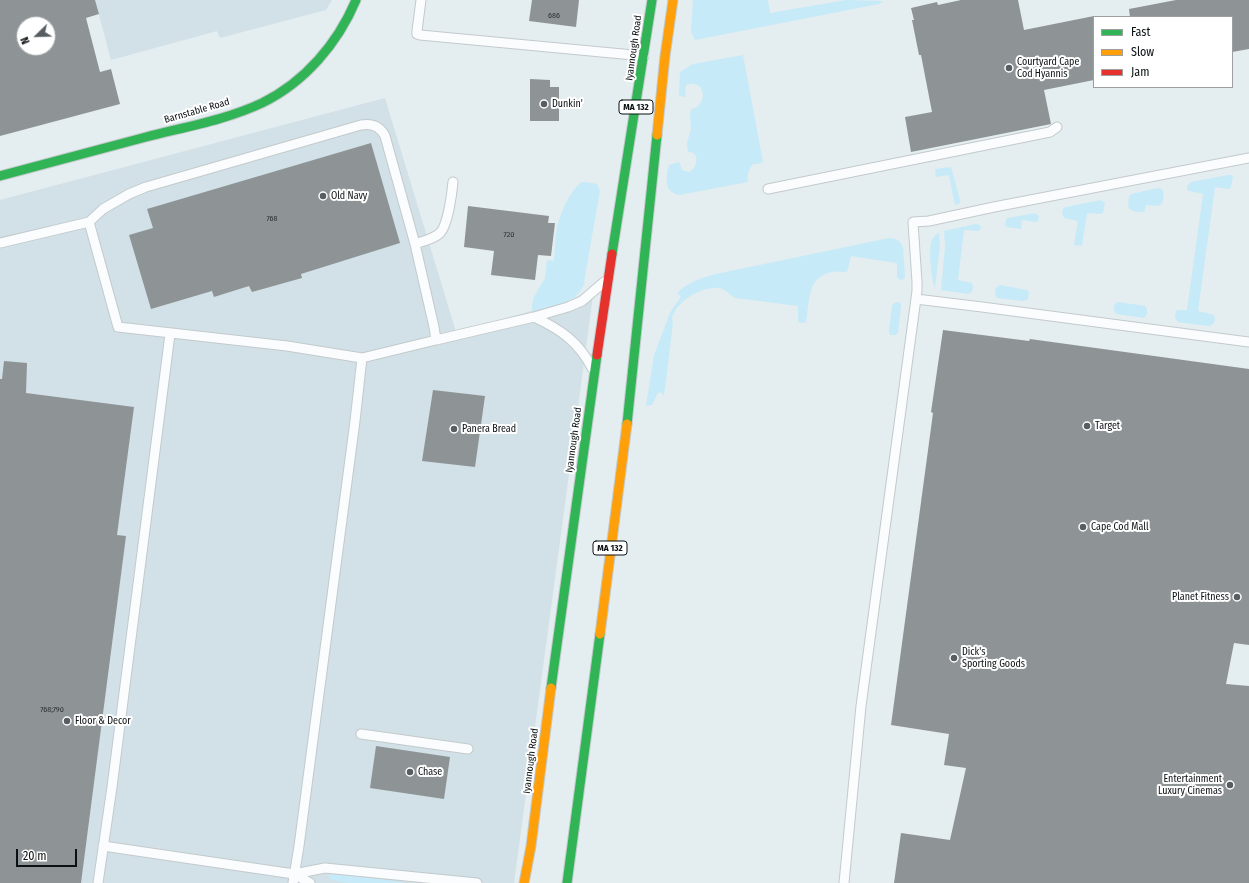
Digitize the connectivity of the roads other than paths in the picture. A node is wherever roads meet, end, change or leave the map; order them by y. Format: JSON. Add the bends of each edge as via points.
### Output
{"nodes":[{"id":1,"x":356,"y":0,"type":"edge"},
{"id":2,"x":421,"y":0,"type":"edge"},
{"id":3,"x":652,"y":0,"type":"edge"},
{"id":4,"x":673,"y":0,"type":"edge"},
{"id":5,"x":644,"y":56,"type":"junction"},
{"id":6,"x":1057,"y":127,"type":"dead end"},
{"id":7,"x":1249,"y":158,"type":"edge"},
{"id":8,"x":0,"y":176,"type":"edge"},
{"id":9,"x":453,"y":182,"type":"dead end"},
{"id":10,"x":768,"y":189,"type":"dead end"},
{"id":11,"x":89,"y":222,"type":"junction"},
{"id":12,"x":0,"y":243,"type":"edge"},
{"id":13,"x":415,"y":244,"type":"junction"},
{"id":14,"x":608,"y":279,"type":"junction"},
{"id":15,"x":916,"y":299,"type":"junction"},
{"id":16,"x":534,"y":318,"type":"junction"},
{"id":17,"x":170,"y":334,"type":"junction"},
{"id":18,"x":436,"y":340,"type":"junction"},
{"id":19,"x":1249,"y":342,"type":"edge"},
{"id":20,"x":362,"y":358,"type":"junction"},
{"id":21,"x":595,"y":373,"type":"junction"},
{"id":22,"x":361,"y":734,"type":"dead end"},
{"id":23,"x":468,"y":749,"type":"dead end"},
{"id":24,"x":103,"y":846,"type":"junction"},
{"id":25,"x":293,"y":878,"type":"edge"},
{"id":26,"x":98,"y":883,"type":"edge"},
{"id":27,"x":310,"y":883,"type":"edge"},
{"id":28,"x":478,"y":883,"type":"edge"},
{"id":29,"x":524,"y":883,"type":"edge"},
{"id":30,"x":566,"y":883,"type":"edge"},
{"id":31,"x":844,"y":883,"type":"edge"}],
"edges":[{"from":1,"to":8,"type":"main road","name":"Barnstable Road","via":[[337,39],[293,83],[273,97],[243,110]]},
{"from":2,"to":5,"type":"lane","via":[[417,31],[420,35]]},
{"from":3,"to":5,"type":"main road","name":"Iyannough Road","number":"MA 132"},
{"from":4,"to":30,"type":"main road","number":"MA 132","via":[[627,425]]},
{"from":5,"to":14,"type":"main road","name":"Iyannough Road","number":"MA 132"},
{"from":6,"to":10,"type":"lane","via":[[1050,132]]},
{"from":7,"to":15,"type":"lane","via":[[929,221],[913,222]]},
{"from":9,"to":13,"type":"lane","via":[[442,230],[433,238]]},
{"from":11,"to":12,"type":"lane"},
{"from":11,"to":13,"type":"lane","via":[[104,209],[146,187],[368,124],[379,128],[385,136]]},
{"from":11,"to":17,"type":"lane","via":[[118,327]]},
{"from":13,"to":18,"type":"lane"},
{"from":14,"to":16,"type":"lane","via":[[582,301]]},
{"from":14,"to":21,"type":"main road","name":"Iyannough Road","number":"MA 132"},
{"from":15,"to":19,"type":"lane"},
{"from":15,"to":31,"type":"lane","via":[[861,706]]},
{"from":16,"to":18,"type":"lane"},
{"from":16,"to":21,"type":"lane","via":[[549,324],[570,339],[583,352]]},
{"from":17,"to":20,"type":"lane","via":[[287,346]]},
{"from":17,"to":24,"type":"lane"},
{"from":18,"to":20,"type":"lane"},
{"from":20,"to":25,"type":"lane"},
{"from":21,"to":29,"type":"main road","name":"Iyannough Road","number":"MA 132"},
{"from":22,"to":23,"type":"lane"},
{"from":24,"to":25,"type":"lane"},
{"from":24,"to":26,"type":"lane"},
{"from":25,"to":27,"type":"lane"},
{"from":25,"to":28,"type":"lane","via":[[325,868]]}]}
